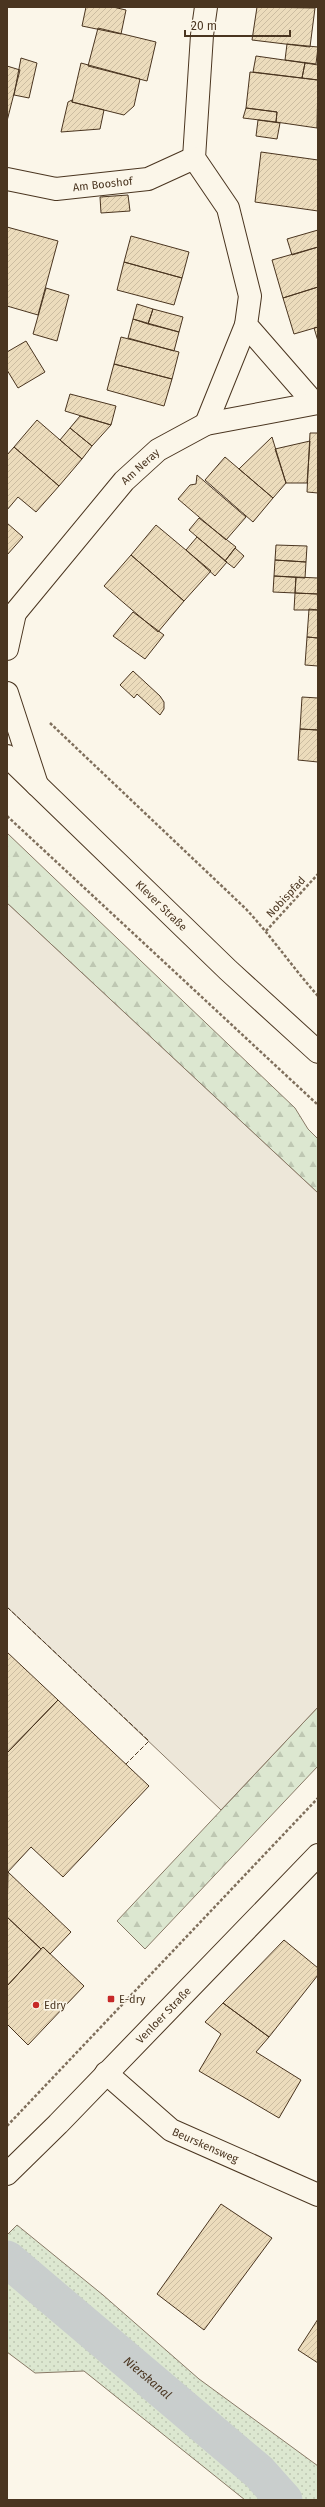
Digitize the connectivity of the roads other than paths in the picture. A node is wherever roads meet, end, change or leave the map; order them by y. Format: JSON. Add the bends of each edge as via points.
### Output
{"nodes":[{"id":1,"x":206,"y":7,"type":"edge"},
{"id":2,"x":194,"y":158,"type":"junction"},
{"id":3,"x":7,"y":179,"type":"edge"},
{"id":4,"x":246,"y":325,"type":"junction"},
{"id":5,"x":316,"y":403,"type":"edge"},
{"id":6,"x":206,"y":424,"type":"junction"},
{"id":7,"x":11,"y":616,"type":"edge"},
{"id":8,"x":7,"y":649,"type":"edge"},
{"id":9,"x":7,"y":693,"type":"edge"},
{"id":10,"x":7,"y":756,"type":"edge"},
{"id":11,"x":38,"y":785,"type":"junction"},
{"id":12,"x":318,"y":1052,"type":"edge"},
{"id":13,"x":318,"y":1855,"type":"edge"},
{"id":14,"x":106,"y":2073,"type":"junction"},
{"id":15,"x":7,"y":2174,"type":"edge"},
{"id":16,"x":318,"y":2195,"type":"edge"}],
"edges":[{"from":1,"to":2,"type":"street"},
{"from":2,"to":3,"type":"street","name":"Am Booshof","via":[[141,180],[56,189]]},
{"from":2,"to":4,"type":"street","via":[[228,208],[250,296]]},
{"from":4,"to":5,"type":"street"},
{"from":4,"to":6,"type":"street"},
{"from":5,"to":6,"type":"street","name":"Am Neray"},
{"from":6,"to":7,"type":"street","name":"Am Neray","via":[[158,450],[124,481]]},
{"from":7,"to":8,"type":"street","name":"Am Neray"},
{"from":9,"to":11,"type":"street"},
{"from":10,"to":11,"type":"street","name":"Klever Straße"},
{"from":11,"to":12,"type":"street","name":"Klever Straße","via":[[228,970]]},
{"from":13,"to":14,"type":"street","name":"Venloer Straße"},
{"from":14,"to":15,"type":"street","name":"Venloer Straße"},
{"from":14,"to":16,"type":"street","name":"Beurskensweg","via":[[171,2130]]}]}
